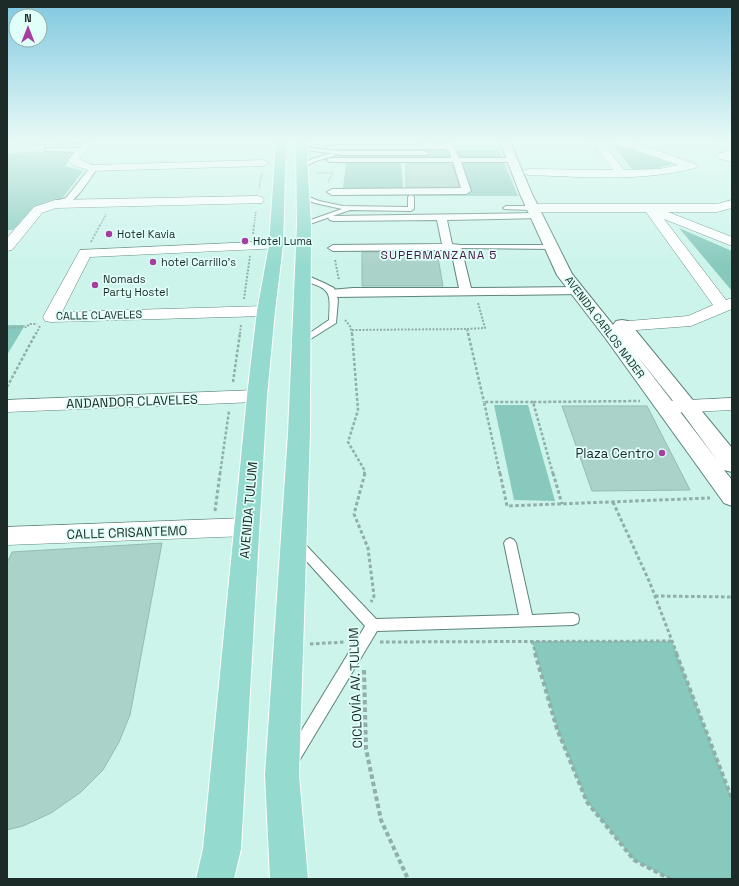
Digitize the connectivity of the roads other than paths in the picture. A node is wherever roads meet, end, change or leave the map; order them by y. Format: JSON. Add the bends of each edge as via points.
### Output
{"nodes":[{"id":1,"x":82,"y":183,"type":"edge"},
{"id":2,"x":278,"y":183,"type":"edge"},
{"id":3,"x":302,"y":183,"type":"edge"},
{"id":4,"x":464,"y":183,"type":"edge"},
{"id":5,"x":527,"y":183,"type":"edge"},
{"id":6,"x":531,"y":183,"type":"edge"},
{"id":7,"x":586,"y":183,"type":"edge"},
{"id":8,"x":332,"y":192,"type":"dead end"},
{"id":9,"x":304,"y":197,"type":"junction"},
{"id":10,"x":535,"y":197,"type":"junction"},
{"id":11,"x":411,"y":198,"type":"dead end"},
{"id":12,"x":258,"y":200,"type":"road end"},
{"id":13,"x":55,"y":204,"type":"junction"},
{"id":14,"x":732,"y":204,"type":"edge"},
{"id":15,"x":506,"y":208,"type":"dead end"},
{"id":16,"x":650,"y":209,"type":"junction"},
{"id":17,"x":348,"y":210,"type":"junction"},
{"id":18,"x":441,"y":217,"type":"junction"},
{"id":19,"x":333,"y":218,"type":"dead end"},
{"id":20,"x":304,"y":224,"type":"junction"},
{"id":21,"x":12,"y":236,"type":"edge"},
{"id":22,"x":732,"y":242,"type":"edge"},
{"id":23,"x":276,"y":245,"type":"junction"},
{"id":24,"x":7,"y":247,"type":"edge"},
{"id":25,"x":551,"y":247,"type":"junction"},
{"id":26,"x":333,"y":248,"type":"road end"},
{"id":27,"x":452,"y":248,"type":"junction"},
{"id":28,"x":574,"y":260,"type":"dead end"},
{"id":29,"x":303,"y":277,"type":"junction"},
{"id":30,"x":582,"y":285,"type":"junction"},
{"id":31,"x":470,"y":292,"type":"junction"},
{"id":32,"x":334,"y":294,"type":"junction"},
{"id":33,"x":727,"y":305,"type":"edge"},
{"id":34,"x":266,"y":311,"type":"junction"},
{"id":35,"x":622,"y":326,"type":"junction"},
{"id":36,"x":301,"y":343,"type":"junction"},
{"id":37,"x":257,"y":396,"type":"junction"},
{"id":38,"x":663,"y":404,"type":"junction"},
{"id":39,"x":732,"y":404,"type":"edge"},
{"id":40,"x":7,"y":406,"type":"edge"},
{"id":41,"x":688,"y":406,"type":"junction"},
{"id":42,"x":732,"y":464,"type":"edge"},
{"id":43,"x":732,"y":497,"type":"edge"},
{"id":44,"x":247,"y":527,"type":"junction"},
{"id":45,"x":7,"y":536,"type":"edge"},
{"id":46,"x":293,"y":538,"type":"junction"},
{"id":47,"x":510,"y":543,"type":"dead end"},
{"id":48,"x":573,"y":619,"type":"dead end"},
{"id":49,"x":527,"y":620,"type":"junction"},
{"id":50,"x":373,"y":625,"type":"junction"},
{"id":51,"x":282,"y":775,"type":"junction"},
{"id":52,"x":215,"y":879,"type":"edge"},
{"id":53,"x":289,"y":879,"type":"edge"}],
"edges":[{"from":1,"to":13,"type":"street","via":[[69,200]]},
{"from":2,"to":23,"type":"main road","name":"AVENIDA TULUM"},
{"from":3,"to":9,"type":"main road"},
{"from":4,"to":8,"type":"street","via":[[466,191]]},
{"from":5,"to":10,"type":"street","name":"AVENIDA CARLOS NADER"},
{"from":6,"to":10,"type":"street","name":"AVENIDA CARLOS NADER"},
{"from":7,"to":10,"type":"street"},
{"from":9,"to":17,"type":"lane"},
{"from":9,"to":20,"type":"main road"},
{"from":10,"to":15,"type":"lane"},
{"from":10,"to":16,"type":"street"},
{"from":10,"to":18,"type":"street"},
{"from":10,"to":25,"type":"street","name":"AVENIDA CARLOS NADER"},
{"from":10,"to":28,"type":"street","name":"AVENIDA CARLOS NADER"},
{"from":11,"to":17,"type":"lane","via":[[411,209]]},
{"from":12,"to":13,"type":"street"},
{"from":13,"to":21,"type":"street","via":[[38,210]]},
{"from":14,"to":16,"type":"street","via":[[717,208]]},
{"from":16,"to":22,"type":"street"},
{"from":16,"to":33,"type":"street"},
{"from":17,"to":20,"type":"lane"},
{"from":18,"to":19,"type":"street"},
{"from":18,"to":27,"type":"street"},
{"from":20,"to":29,"type":"main road"},
{"from":21,"to":24,"type":"street"},
{"from":23,"to":34,"type":"main road","name":"AVENIDA TULUM"},
{"from":23,"to":34,"type":"street","name":"CALLE CLAVELES","via":[[85,253],[51,317]]},
{"from":25,"to":27,"type":"lane"},
{"from":25,"to":30,"type":"street","name":"AVENIDA CARLOS NADER","via":[[565,274]]},
{"from":26,"to":27,"type":"street"},
{"from":27,"to":31,"type":"street"},
{"from":29,"to":32,"type":"lane","via":[[330,288]]},
{"from":29,"to":36,"type":"main road"},
{"from":30,"to":31,"type":"street"},
{"from":30,"to":35,"type":"street","name":"AVENIDA CARLOS NADER"},
{"from":30,"to":38,"type":"street","name":"AVENIDA CARLOS NADER"},
{"from":31,"to":32,"type":"street"},
{"from":32,"to":36,"type":"lane","via":[[333,321]]},
{"from":33,"to":35,"type":"street","via":[[691,321]]},
{"from":34,"to":37,"type":"main road","name":"AVENIDA TULUM"},
{"from":35,"to":41,"type":"street","name":"AVENIDA CARLOS NADER"},
{"from":36,"to":46,"type":"main road"},
{"from":37,"to":40,"type":"street","name":"ANDANDOR CLAVELES"},
{"from":37,"to":44,"type":"main road","name":"AVENIDA TULUM"},
{"from":38,"to":41,"type":"street"},
{"from":38,"to":43,"type":"street","name":"AVENIDA CARLOS NADER"},
{"from":39,"to":41,"type":"street"},
{"from":41,"to":42,"type":"street","name":"AVENIDA CARLOS NADER"},
{"from":44,"to":45,"type":"street","name":"CALLE CRISANTEMO"},
{"from":44,"to":52,"type":"main road","name":"AVENIDA TULUM","via":[[222,850]]},
{"from":46,"to":50,"type":"lane","via":[[362,616]]},
{"from":46,"to":51,"type":"main road"},
{"from":47,"to":49,"type":"lane"},
{"from":48,"to":49,"type":"lane"},
{"from":49,"to":50,"type":"lane"},
{"from":50,"to":51,"type":"lane"},
{"from":51,"to":53,"type":"main road"}]}
